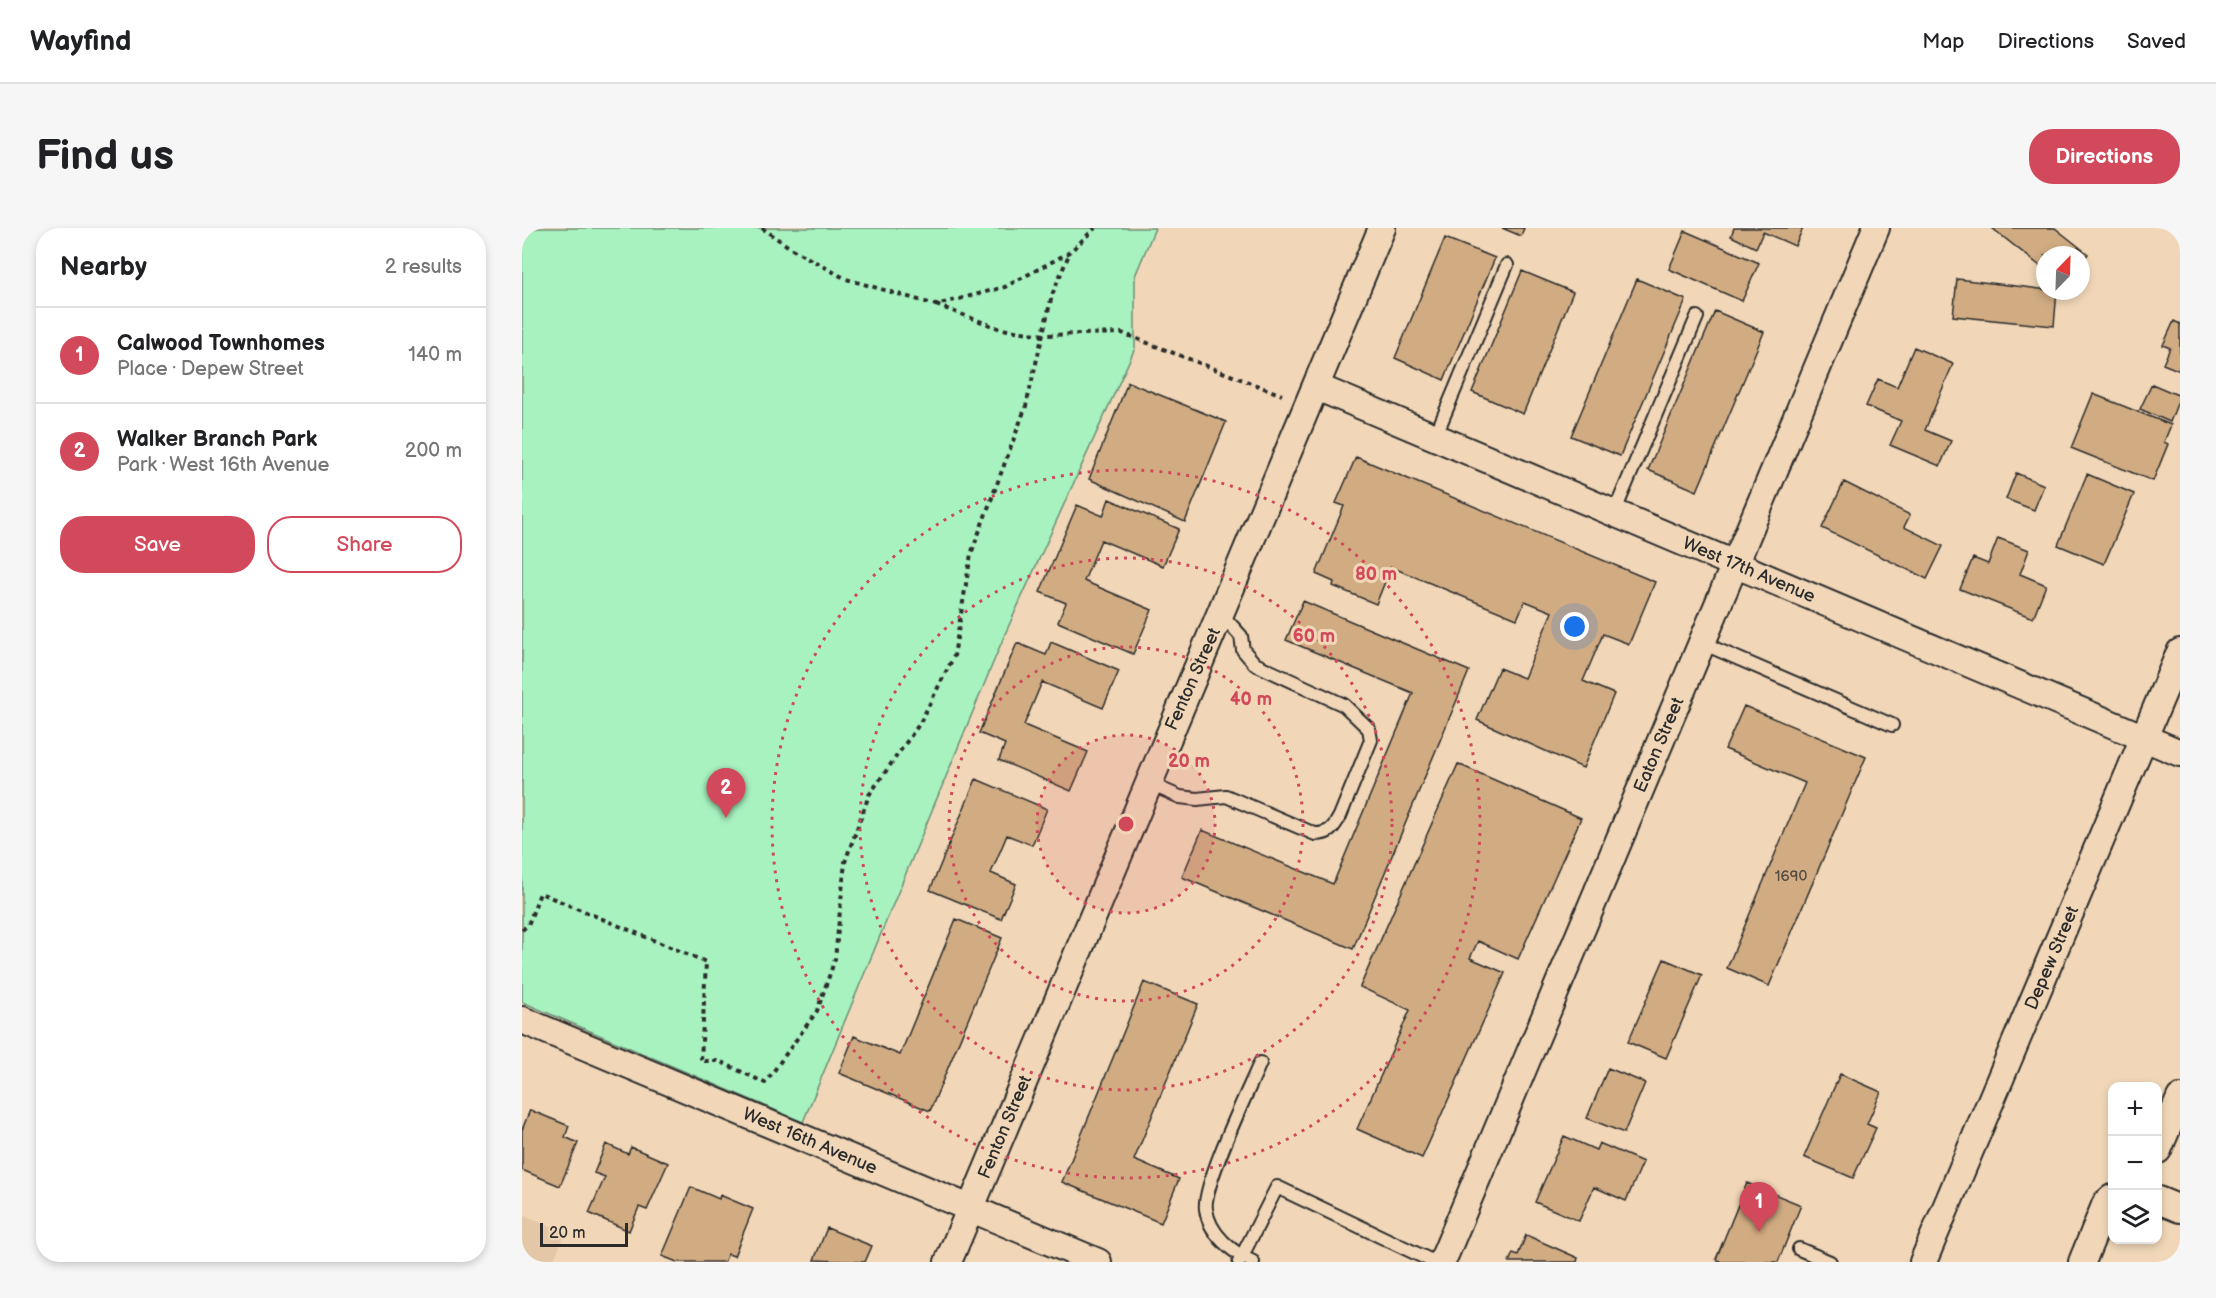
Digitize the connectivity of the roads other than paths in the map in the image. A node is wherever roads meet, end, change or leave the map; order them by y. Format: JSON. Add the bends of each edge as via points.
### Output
{"nodes":[{"id":1,"x":1382,"y":228,"type":"edge"},
{"id":2,"x":1876,"y":228,"type":"edge"},
{"id":3,"x":1507,"y":265,"type":"dead end"},
{"id":4,"x":1697,"y":317,"type":"dead end"},
{"id":5,"x":1317,"y":387,"type":"junction"},
{"id":6,"x":1435,"y":437,"type":"junction"},
{"id":7,"x":1614,"y":513,"type":"junction"},
{"id":8,"x":1735,"y":564,"type":"junction"},
{"id":9,"x":1221,"y":614,"type":"junction"},
{"id":10,"x":1702,"y":642,"type":"junction"},
{"id":11,"x":2180,"y":652,"type":"edge"},
{"id":12,"x":1892,"y":724,"type":"dead end"},
{"id":13,"x":2145,"y":739,"type":"junction"},
{"id":14,"x":2180,"y":753,"type":"edge"},
{"id":15,"x":1148,"y":783,"type":"junction"},
{"id":16,"x":522,"y":1020,"type":"edge"},
{"id":17,"x":1260,"y":1063,"type":"dead end"},
{"id":18,"x":2180,"y":1098,"type":"edge"},
{"id":19,"x":2162,"y":1139,"type":"edge"},
{"id":20,"x":2108,"y":1201,"type":"edge"},
{"id":21,"x":2162,"y":1202,"type":"edge"},
{"id":22,"x":971,"y":1208,"type":"junction"},
{"id":23,"x":2180,"y":1209,"type":"edge"},
{"id":24,"x":1799,"y":1249,"type":"dead end"},
{"id":25,"x":1244,"y":1260,"type":"edge"},
{"id":26,"x":948,"y":1262,"type":"edge"},
{"id":27,"x":1098,"y":1262,"type":"edge"},
{"id":28,"x":1434,"y":1262,"type":"edge"},
{"id":29,"x":1442,"y":1262,"type":"edge"},
{"id":30,"x":1830,"y":1262,"type":"edge"},
{"id":31,"x":1923,"y":1262,"type":"edge"},
{"id":32,"x":2082,"y":1262,"type":"edge"}],
"edges":[{"from":1,"to":5,"type":"street","name":"Fenton Street"},
{"from":2,"to":8,"type":"street","name":"Eaton Street"},
{"from":3,"to":6,"type":"lane"},
{"from":4,"to":7,"type":"lane"},
{"from":5,"to":6,"type":"street","name":"West 17th Avenue"},
{"from":5,"to":9,"type":"street","name":"Fenton Street"},
{"from":6,"to":7,"type":"street","name":"West 17th Avenue"},
{"from":7,"to":8,"type":"street","name":"West 17th Avenue"},
{"from":8,"to":10,"type":"street","name":"Eaton Street"},
{"from":8,"to":13,"type":"street","name":"West 17th Avenue"},
{"from":9,"to":15,"type":"street","name":"Fenton Street"},
{"from":9,"to":15,"type":"lane","via":[[1241,636],[1243,650],[1255,664],[1344,705],[1369,729],[1371,740],[1341,816],[1326,834],[1315,834],[1226,796],[1180,797]]},
{"from":10,"to":12,"type":"lane"},
{"from":10,"to":29,"type":"street","name":"Eaton Street"},
{"from":11,"to":13,"type":"street","name":"Depew Street"},
{"from":13,"to":14,"type":"street","name":"West 17th Avenue"},
{"from":13,"to":31,"type":"street","name":"Depew Street"},
{"from":15,"to":22,"type":"street","name":"Fenton Street"},
{"from":16,"to":22,"type":"street","name":"West 16th Avenue"},
{"from":17,"to":25,"type":"lane","via":[[1209,1185],[1205,1209],[1215,1233]]},
{"from":18,"to":19,"type":"street"},
{"from":20,"to":32,"type":"street"},
{"from":21,"to":23,"type":"street"},
{"from":22,"to":26,"type":"street","name":"Fenton Street"},
{"from":22,"to":27,"type":"street","name":"West 16th Avenue"},
{"from":24,"to":30,"type":"lane"},
{"from":25,"to":28,"type":"lane","via":[[1277,1187]]}]}
